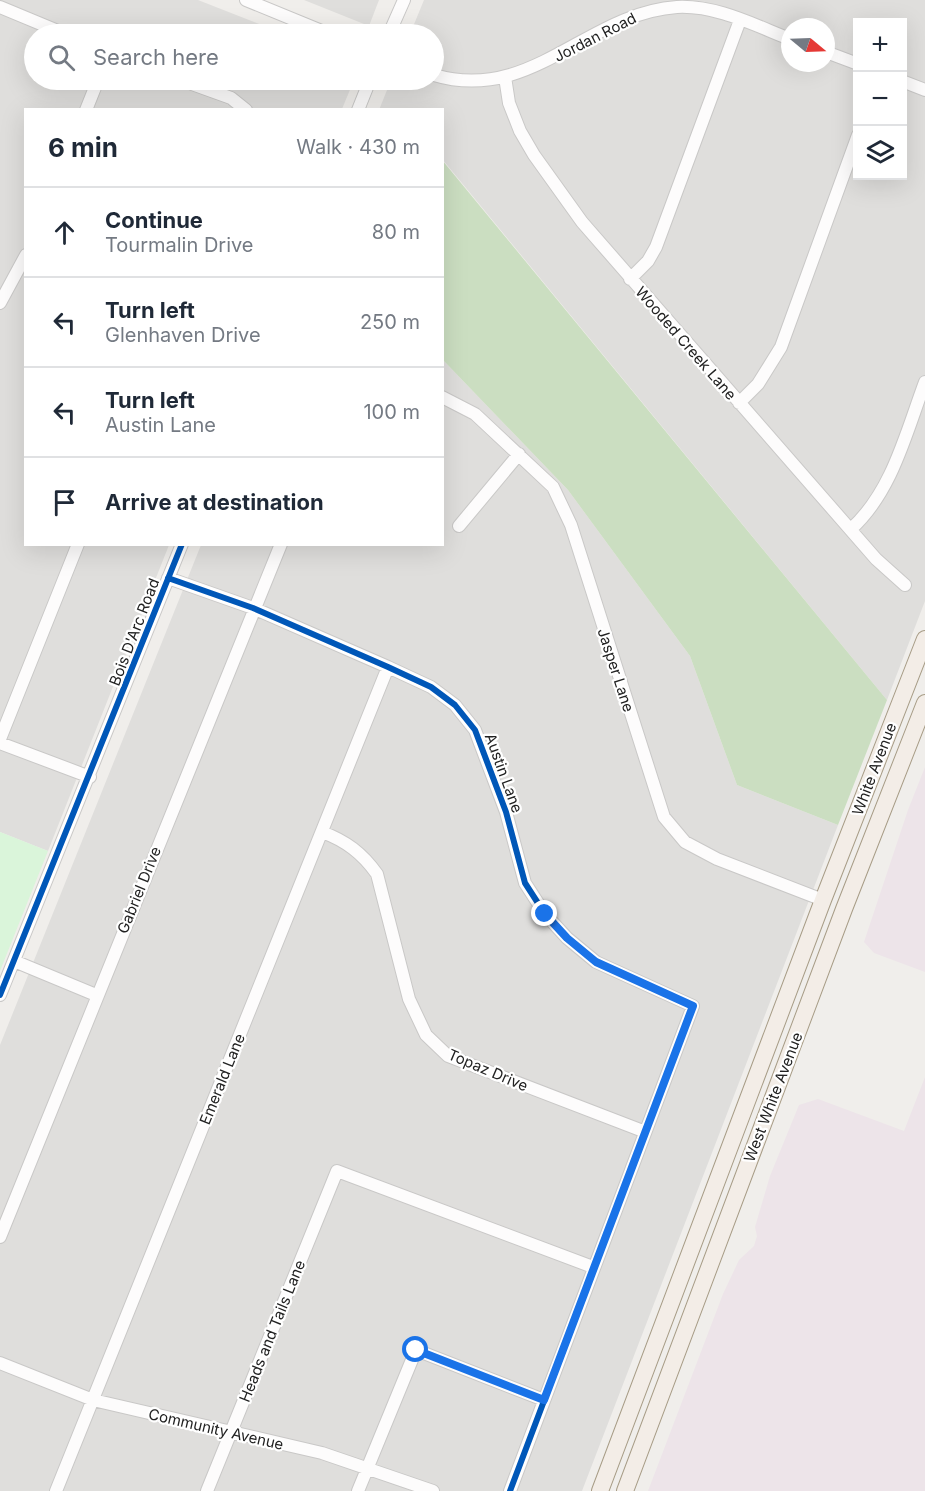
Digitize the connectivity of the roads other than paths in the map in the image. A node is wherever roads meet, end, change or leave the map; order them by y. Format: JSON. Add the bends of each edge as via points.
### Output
{"nodes":[{"id":1,"x":246,"y":0,"type":"edge"},
{"id":2,"x":404,"y":0,"type":"edge"},
{"id":3,"x":263,"y":3,"type":"edge"},
{"id":4,"x":0,"y":7,"type":"edge"},
{"id":5,"x":740,"y":20,"type":"junction"},
{"id":6,"x":41,"y":24,"type":"edge"},
{"id":7,"x":308,"y":24,"type":"edge"},
{"id":8,"x":393,"y":24,"type":"edge"},
{"id":9,"x":781,"y":36,"type":"edge"},
{"id":10,"x":835,"y":55,"type":"edge"},
{"id":11,"x":853,"y":62,"type":"edge"},
{"id":12,"x":444,"y":77,"type":"edge"},
{"id":13,"x":505,"y":77,"type":"junction"},
{"id":14,"x":907,"y":83,"type":"edge"},
{"id":15,"x":94,"y":90,"type":"edge"},
{"id":16,"x":209,"y":90,"type":"edge"},
{"id":17,"x":366,"y":90,"type":"edge"},
{"id":18,"x":925,"y":90,"type":"edge"},
{"id":19,"x":87,"y":108,"type":"edge"},
{"id":20,"x":244,"y":108,"type":"edge"},
{"id":21,"x":359,"y":108,"type":"edge"},
{"id":22,"x":853,"y":149,"type":"edge"},
{"id":23,"x":24,"y":259,"type":"edge"},
{"id":24,"x":630,"y":279,"type":"junction"},
{"id":25,"x":0,"y":303,"type":"edge"},
{"id":26,"x":925,"y":382,"type":"edge"},
{"id":27,"x":444,"y":399,"type":"edge"},
{"id":28,"x":739,"y":404,"type":"junction"},
{"id":29,"x":519,"y":454,"type":"junction"},
{"id":30,"x":459,"y":526,"type":"dead end"},
{"id":31,"x":851,"y":529,"type":"junction"},
{"id":32,"x":77,"y":546,"type":"edge"},
{"id":33,"x":181,"y":546,"type":"edge"},
{"id":34,"x":280,"y":546,"type":"edge"},
{"id":35,"x":168,"y":578,"type":"junction"},
{"id":36,"x":905,"y":585,"type":"dead end"},
{"id":37,"x":253,"y":608,"type":"junction"},
{"id":38,"x":925,"y":639,"type":"edge"},
{"id":39,"x":388,"y":667,"type":"junction"},
{"id":40,"x":925,"y":703,"type":"edge"},
{"id":41,"x":0,"y":741,"type":"edge"},
{"id":42,"x":90,"y":777,"type":"junction"},
{"id":43,"x":322,"y":832,"type":"junction"},
{"id":44,"x":823,"y":900,"type":"junction"},
{"id":45,"x":844,"y":909,"type":"junction"},
{"id":46,"x":14,"y":961,"type":"junction"},
{"id":47,"x":0,"y":995,"type":"edge"},
{"id":48,"x":96,"y":995,"type":"junction"},
{"id":49,"x":643,"y":1131,"type":"junction"},
{"id":50,"x":0,"y":1237,"type":"edge"},
{"id":51,"x":593,"y":1267,"type":"junction"},
{"id":52,"x":0,"y":1363,"type":"edge"},
{"id":53,"x":93,"y":1400,"type":"junction"},
{"id":54,"x":544,"y":1400,"type":"junction"},
{"id":55,"x":230,"y":1434,"type":"junction"},
{"id":56,"x":367,"y":1468,"type":"junction"},
{"id":57,"x":56,"y":1491,"type":"edge"},
{"id":58,"x":207,"y":1491,"type":"edge"},
{"id":59,"x":358,"y":1491,"type":"edge"},
{"id":60,"x":433,"y":1491,"type":"edge"},
{"id":61,"x":510,"y":1491,"type":"edge"},
{"id":62,"x":600,"y":1491,"type":"edge"},
{"id":63,"x":625,"y":1491,"type":"edge"}],
"edges":[{"from":1,"to":3,"type":"street"},
{"from":2,"to":8,"type":"street"},
{"from":3,"to":7,"type":"street"},
{"from":4,"to":6,"type":"street"},
{"from":5,"to":9,"type":"street","name":"Jordan Road"},
{"from":5,"to":13,"type":"street","name":"Jordan Road","via":[[707,10],[652,10],[609,26],[531,69]]},
{"from":5,"to":24,"type":"street","via":[[656,247]]},
{"from":10,"to":11,"type":"street"},
{"from":12,"to":13,"type":"street","name":"Jordan Road","via":[[463,81]]},
{"from":13,"to":24,"type":"street","name":"Wooded Creek Lane","via":[[509,103],[534,155],[582,222]]},
{"from":14,"to":18,"type":"street"},
{"from":15,"to":19,"type":"street"},
{"from":16,"to":20,"type":"street","via":[[231,98]]},
{"from":17,"to":21,"type":"street"},
{"from":22,"to":28,"type":"street","via":[[781,347],[758,384]]},
{"from":23,"to":25,"type":"street"},
{"from":24,"to":28,"type":"street","name":"Wooded Creek Lane"},
{"from":26,"to":31,"type":"street","via":[[888,479],[868,514]]},
{"from":27,"to":29,"type":"street","name":"Jasper Lane","via":[[475,414]]},
{"from":28,"to":31,"type":"street","name":"Wooded Creek Lane"},
{"from":29,"to":30,"type":"street"},
{"from":29,"to":44,"type":"street","name":"Jasper Lane","via":[[554,487],[571,525],[664,817],[685,842],[717,859]]},
{"from":31,"to":36,"type":"street","name":"Wooded Creek Lane"},
{"from":32,"to":41,"type":"street"},
{"from":33,"to":35,"type":"street","name":"Bois D'Arc Road"},
{"from":34,"to":37,"type":"street","name":"Gabriel Drive"},
{"from":35,"to":37,"type":"street","name":"Austin Lane"},
{"from":35,"to":42,"type":"street","name":"Bois D'Arc Road"},
{"from":37,"to":39,"type":"street","name":"Austin Lane"},
{"from":37,"to":48,"type":"street","name":"Gabriel Drive"},
{"from":38,"to":44,"type":"main road","name":"White Avenue"},
{"from":39,"to":43,"type":"street","name":"Emerald Lane"},
{"from":39,"to":49,"type":"street","name":"Austin Lane","via":[[431,687],[455,705],[475,730],[507,812],[525,883],[552,922],[596,962],[693,1006]]},
{"from":40,"to":45,"type":"main road","name":"West White Avenue"},
{"from":41,"to":42,"type":"street"},
{"from":42,"to":46,"type":"street","name":"Bois D'Arc Road"},
{"from":43,"to":49,"type":"street","name":"Topaz Drive","via":[[345,841],[377,874],[409,999],[426,1035],[448,1056]]},
{"from":43,"to":53,"type":"street","name":"Emerald Lane"},
{"from":44,"to":45,"type":"main road"},
{"from":44,"to":62,"type":"main road","name":"West White Avenue"},
{"from":45,"to":63,"type":"main road","name":"West White Avenue"},
{"from":46,"to":47,"type":"street","name":"Bois D'Arc Road"},
{"from":46,"to":48,"type":"street"},
{"from":48,"to":50,"type":"street","name":"Gabriel Drive"},
{"from":49,"to":51,"type":"street"},
{"from":51,"to":54,"type":"street"},
{"from":51,"to":55,"type":"street","name":"Heads and Tails Lane","via":[[337,1171]]},
{"from":52,"to":53,"type":"street","name":"Community Avenue"},
{"from":53,"to":55,"type":"street","name":"Community Avenue"},
{"from":53,"to":57,"type":"street","name":"Emerald Lane"},
{"from":54,"to":56,"type":"street","via":[[416,1350]]},
{"from":54,"to":61,"type":"street"},
{"from":55,"to":56,"type":"street","name":"Community Avenue","via":[[322,1453]]},
{"from":55,"to":58,"type":"street","name":"Heads and Tails Lane"},
{"from":56,"to":59,"type":"street"},
{"from":56,"to":60,"type":"street","name":"Community Avenue"}]}
